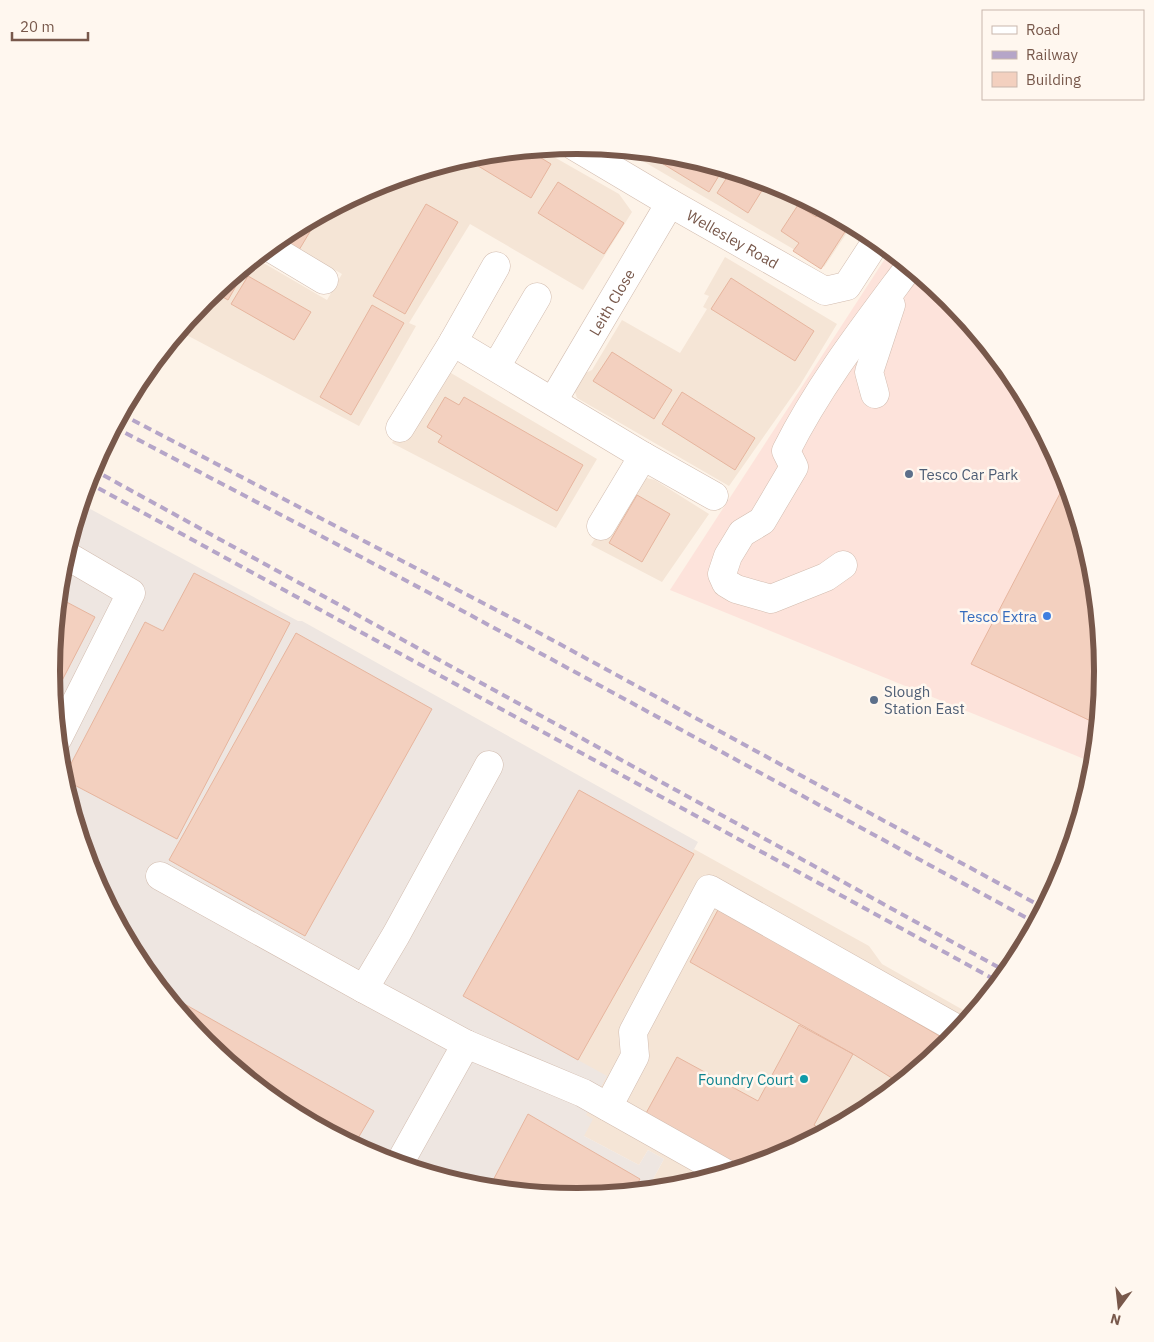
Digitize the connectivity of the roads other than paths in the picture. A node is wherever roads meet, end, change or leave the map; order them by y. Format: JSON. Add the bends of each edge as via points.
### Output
{"nodes":[{"id":1,"x":588,"y":154,"type":"edge"},
{"id":2,"x":670,"y":203,"type":"junction"},
{"id":3,"x":872,"y":247,"type":"edge"},
{"id":4,"x":276,"y":251,"type":"edge"},
{"id":5,"x":496,"y":266,"type":"dead end"},
{"id":6,"x":905,"y":273,"type":"edge"},
{"id":7,"x":324,"y":280,"type":"dead end"},
{"id":8,"x":537,"y":297,"type":"dead end"},
{"id":9,"x":453,"y":342,"type":"junction"},
{"id":10,"x":496,"y":367,"type":"junction"},
{"id":11,"x":875,"y":394,"type":"dead end"},
{"id":12,"x":553,"y":402,"type":"junction"},
{"id":13,"x":400,"y":428,"type":"dead end"},
{"id":14,"x":643,"y":456,"type":"junction"},
{"id":15,"x":714,"y":496,"type":"dead end"},
{"id":16,"x":601,"y":526,"type":"dead end"},
{"id":17,"x":73,"y":559,"type":"edge"},
{"id":18,"x":843,"y":565,"type":"dead end"},
{"id":19,"x":63,"y":728,"type":"edge"},
{"id":20,"x":489,"y":766,"type":"dead end"},
{"id":21,"x":160,"y":876,"type":"dead end"},
{"id":22,"x":364,"y":989,"type":"junction"},
{"id":23,"x":953,"y":1026,"type":"edge"},
{"id":24,"x":466,"y":1044,"type":"junction"},
{"id":25,"x":608,"y":1107,"type":"junction"},
{"id":26,"x":402,"y":1158,"type":"edge"},
{"id":27,"x":717,"y":1168,"type":"edge"}],
"edges":[{"from":1,"to":2,"type":"street","name":"Wellesley Road"},
{"from":2,"to":3,"type":"street","name":"Wellesley Road","via":[[825,291],[847,286]]},
{"from":2,"to":12,"type":"street","name":"Leith Close"},
{"from":4,"to":7,"type":"street"},
{"from":5,"to":9,"type":"street"},
{"from":6,"to":11,"type":"street","via":[[869,372]]},
{"from":6,"to":18,"type":"street","via":[[832,371],[800,423],[786,451],[794,467],[762,521],[742,533],[722,574],[726,583],[736,589],[771,599],[826,577]]},
{"from":8,"to":10,"type":"street"},
{"from":9,"to":10,"type":"street"},
{"from":9,"to":13,"type":"street"},
{"from":10,"to":12,"type":"street"},
{"from":12,"to":14,"type":"street"},
{"from":14,"to":15,"type":"street"},
{"from":14,"to":16,"type":"street"},
{"from":17,"to":19,"type":"street","via":[[132,593]]},
{"from":20,"to":22,"type":"street"},
{"from":21,"to":22,"type":"street"},
{"from":22,"to":24,"type":"street"},
{"from":23,"to":25,"type":"street","via":[[709,889],[634,1032],[635,1056]]},
{"from":24,"to":25,"type":"street"},
{"from":24,"to":26,"type":"street"},
{"from":25,"to":27,"type":"street"}]}
